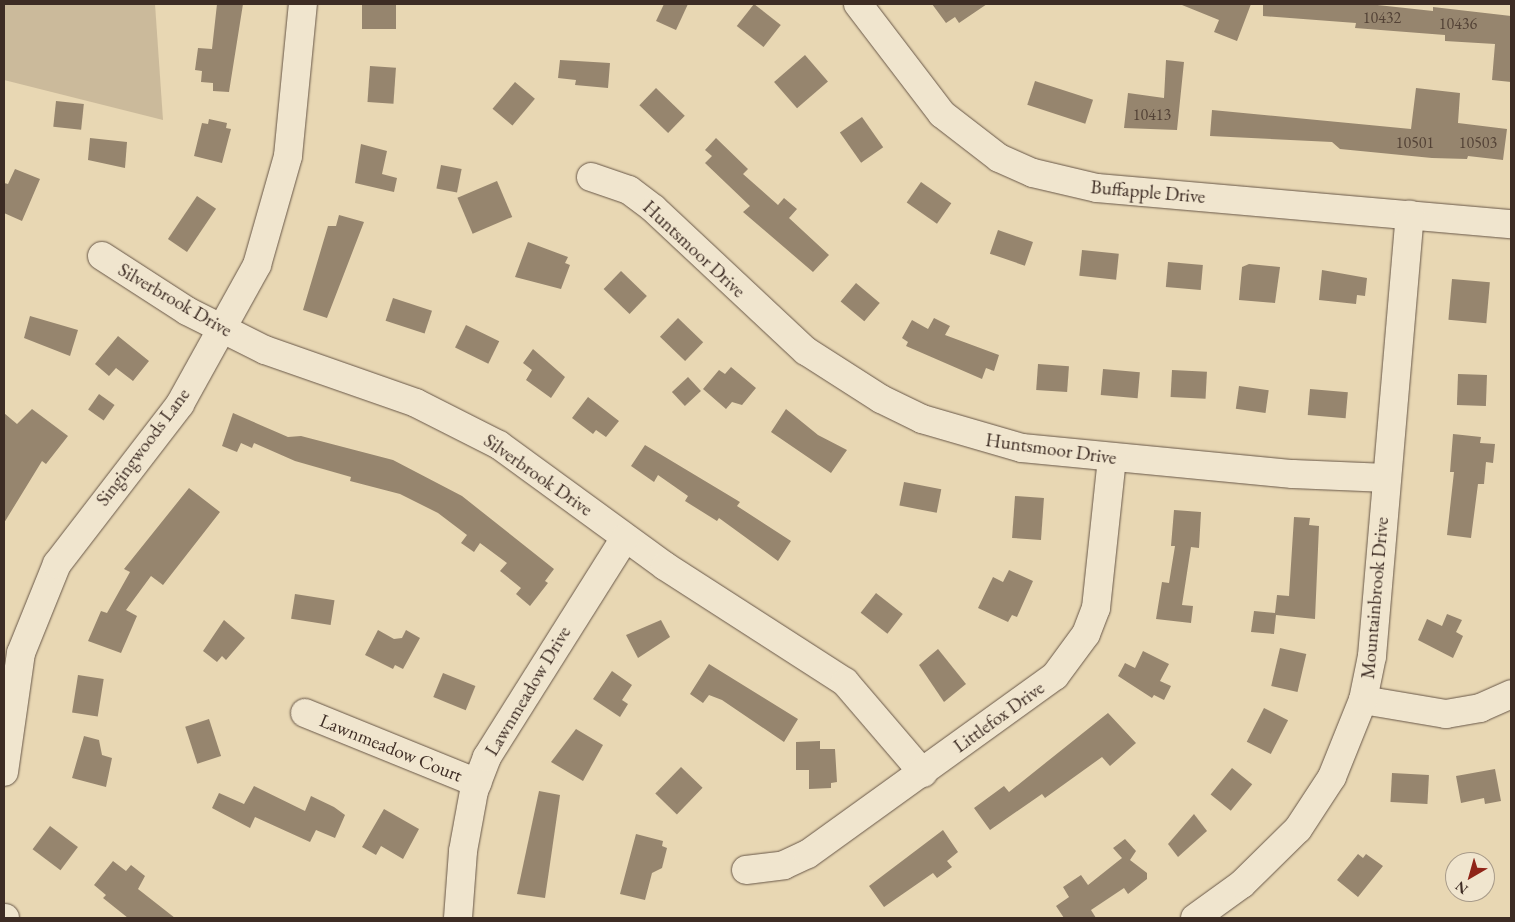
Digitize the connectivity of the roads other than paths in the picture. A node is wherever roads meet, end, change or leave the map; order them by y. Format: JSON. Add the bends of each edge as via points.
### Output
{"nodes":[{"id":1,"x":303,"y":4,"type":"edge"},
{"id":2,"x":858,"y":4,"type":"edge"},
{"id":3,"x":591,"y":177,"type":"dead end"},
{"id":4,"x":1410,"y":215,"type":"junction"},
{"id":5,"x":1511,"y":224,"type":"edge"},
{"id":6,"x":102,"y":256,"type":"dead end"},
{"id":7,"x":223,"y":329,"type":"junction"},
{"id":8,"x":1112,"y":459,"type":"junction"},
{"id":9,"x":1387,"y":478,"type":"junction"},
{"id":10,"x":625,"y":538,"type":"junction"},
{"id":11,"x":1511,"y":694,"type":"edge"},
{"id":12,"x":1363,"y":700,"type":"junction"},
{"id":13,"x":304,"y":713,"type":"dead end"},
{"id":14,"x":4,"y":772,"type":"edge"},
{"id":15,"x":924,"y":773,"type":"junction"},
{"id":16,"x":477,"y":782,"type":"junction"},
{"id":17,"x":746,"y":870,"type":"dead end"},
{"id":18,"x":458,"y":918,"type":"edge"},
{"id":19,"x":1195,"y":918,"type":"edge"}],
"edges":[{"from":1,"to":7,"type":"street","name":"Singingwoods Lane","via":[[288,156],[278,200],[250,284]]},
{"from":2,"to":4,"type":"street","name":"Buffapple Drive","via":[[942,114],[999,158],[1033,173],[1097,188]]},
{"from":3,"to":8,"type":"street","name":"Huntsmoor Drive","via":[[629,190],[780,330],[881,399],[972,436]]},
{"from":4,"to":5,"type":"street","name":"Buffapple Drive"},
{"from":4,"to":9,"type":"street","name":"Mountainbrook Drive"},
{"from":6,"to":7,"type":"street","name":"Silverbrook Drive"},
{"from":7,"to":10,"type":"street","name":"Silverbrook Drive","via":[[265,350],[462,424]]},
{"from":7,"to":14,"type":"street","name":"Singingwoods Lane","via":[[180,404],[73,540],[40,598],[21,653]]},
{"from":8,"to":9,"type":"street","name":"Huntsmoor Drive"},
{"from":8,"to":15,"type":"street","name":"Littlefox Drive","via":[[1101,575],[1086,634],[1055,676]]},
{"from":9,"to":12,"type":"street","name":"Mountainbrook Drive","via":[[1372,656]]},
{"from":10,"to":15,"type":"street","name":"Silverbrook Drive","via":[[845,682]]},
{"from":10,"to":16,"type":"street","name":"Lawnmeadow Drive","via":[[510,715]]},
{"from":11,"to":12,"type":"street","via":[[1480,708],[1446,714]]},
{"from":12,"to":19,"type":"street","name":"Mountainbrook Drive","via":[[1332,777],[1298,829],[1242,884]]},
{"from":13,"to":16,"type":"street","name":"Lawnmeadow Court"},
{"from":15,"to":17,"type":"street","name":"Littlefox Drive","via":[[808,854],[784,865]]},
{"from":16,"to":18,"type":"street","name":"Lawnmeadow Drive","via":[[463,851]]}]}
